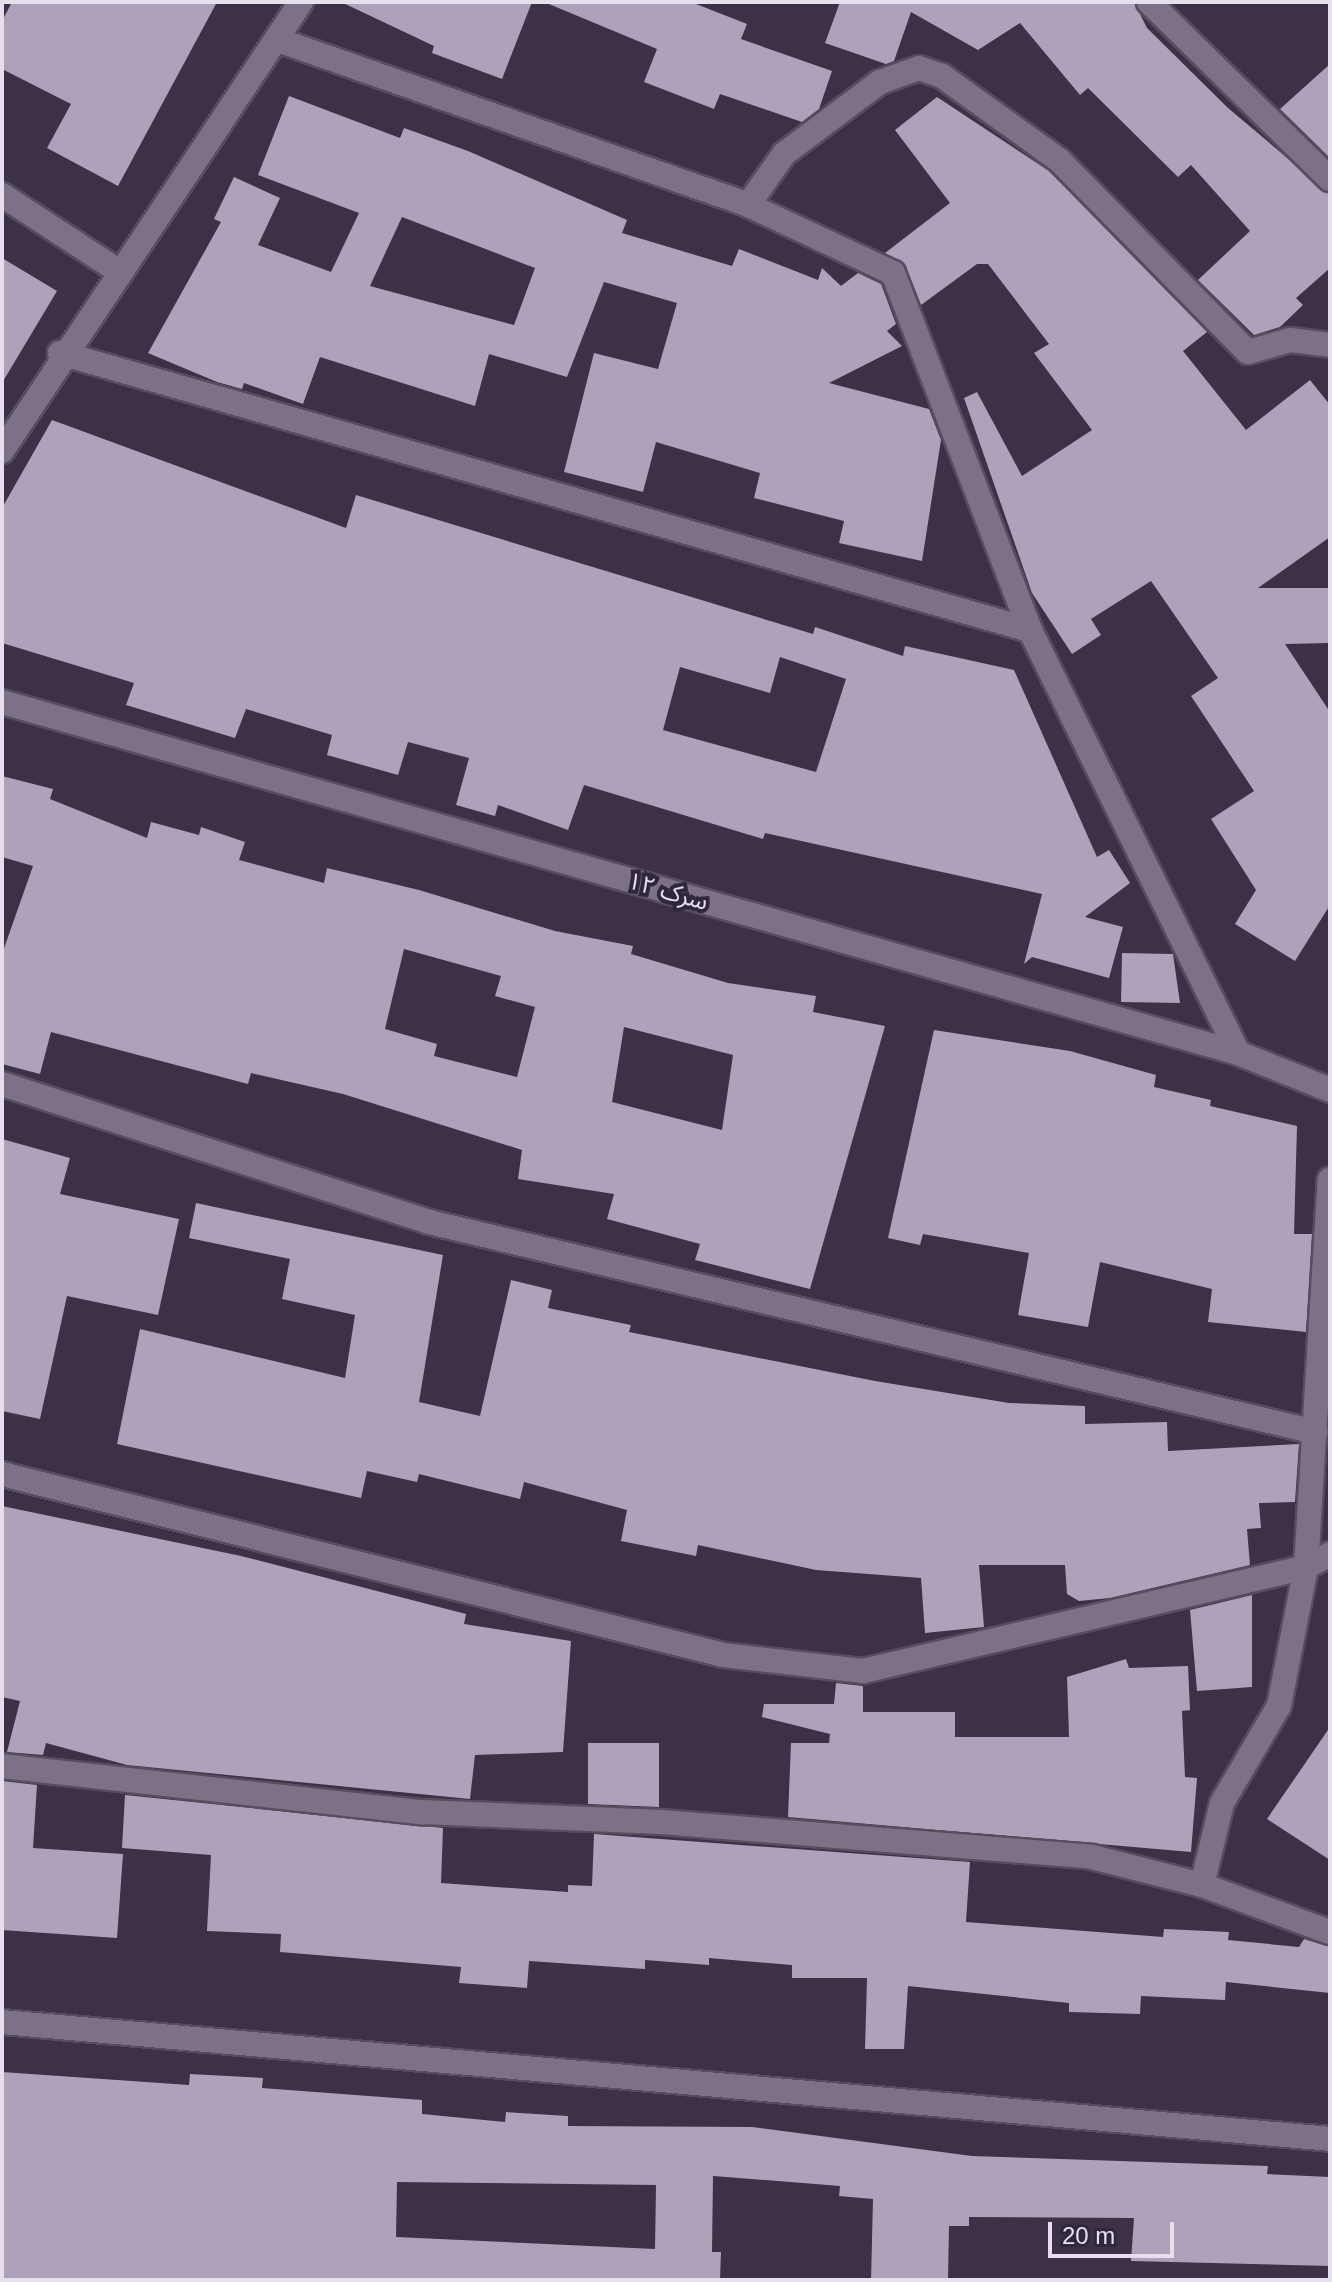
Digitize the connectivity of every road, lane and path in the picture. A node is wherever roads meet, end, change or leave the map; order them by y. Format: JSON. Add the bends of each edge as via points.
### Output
{"nodes":[{"id":1,"x":301,"y":2,"type":"edge"},
{"id":2,"x":1149,"y":2,"type":"edge"},
{"id":3,"x":278,"y":40,"type":"junction"},
{"id":4,"x":1330,"y":179,"type":"edge"},
{"id":5,"x":2,"y":195,"type":"edge"},
{"id":6,"x":748,"y":205,"type":"junction"},
{"id":7,"x":121,"y":273,"type":"junction"},
{"id":8,"x":1330,"y":345,"type":"edge"},
{"id":9,"x":60,"y":353,"type":"junction"},
{"id":10,"x":2,"y":451,"type":"edge"},
{"id":11,"x":1030,"y":630,"type":"junction"},
{"id":12,"x":2,"y":702,"type":"edge"},
{"id":13,"x":1238,"y":1053,"type":"junction"},
{"id":14,"x":2,"y":1084,"type":"edge"},
{"id":15,"x":1330,"y":1090,"type":"edge"},
{"id":16,"x":1330,"y":1180,"type":"edge"},
{"id":17,"x":1315,"y":1432,"type":"junction"},
{"id":18,"x":2,"y":1474,"type":"edge"},
{"id":19,"x":1330,"y":1554,"type":"edge"},
{"id":20,"x":1306,"y":1567,"type":"junction"},
{"id":21,"x":2,"y":1766,"type":"edge"},
{"id":22,"x":1202,"y":1885,"type":"junction"},
{"id":23,"x":1330,"y":1932,"type":"edge"},
{"id":24,"x":2,"y":2022,"type":"edge"},
{"id":25,"x":1330,"y":2139,"type":"edge"}],
"edges":[{"from":1,"to":3,"type":"street"},
{"from":2,"to":4,"type":"street"},
{"from":3,"to":6,"type":"street"},
{"from":3,"to":7,"type":"street"},
{"from":5,"to":7,"type":"street"},
{"from":6,"to":8,"type":"street","via":[[784,154],[880,82],[919,68],[942,76],[1059,160],[1248,352],[1290,340]]},
{"from":6,"to":11,"type":"street","via":[[893,273]]},
{"from":7,"to":9,"type":"street"},
{"from":9,"to":10,"type":"street"},
{"from":9,"to":11,"type":"street"},
{"from":11,"to":13,"type":"street"},
{"from":12,"to":13,"type":"street","name":"سرک ۱۲"},
{"from":13,"to":15,"type":"street","name":"سرک ۱۲"},
{"from":14,"to":17,"type":"street","via":[[429,1222]]},
{"from":16,"to":17,"type":"street"},
{"from":17,"to":20,"type":"street"},
{"from":18,"to":20,"type":"street","via":[[723,1655],[863,1671]]},
{"from":19,"to":20,"type":"street"},
{"from":20,"to":22,"type":"street","via":[[1279,1706],[1222,1803]]},
{"from":21,"to":22,"type":"street","via":[[422,1812],[661,1822],[1092,1857]]},
{"from":22,"to":23,"type":"street"},
{"from":24,"to":25,"type":"street"}]}
